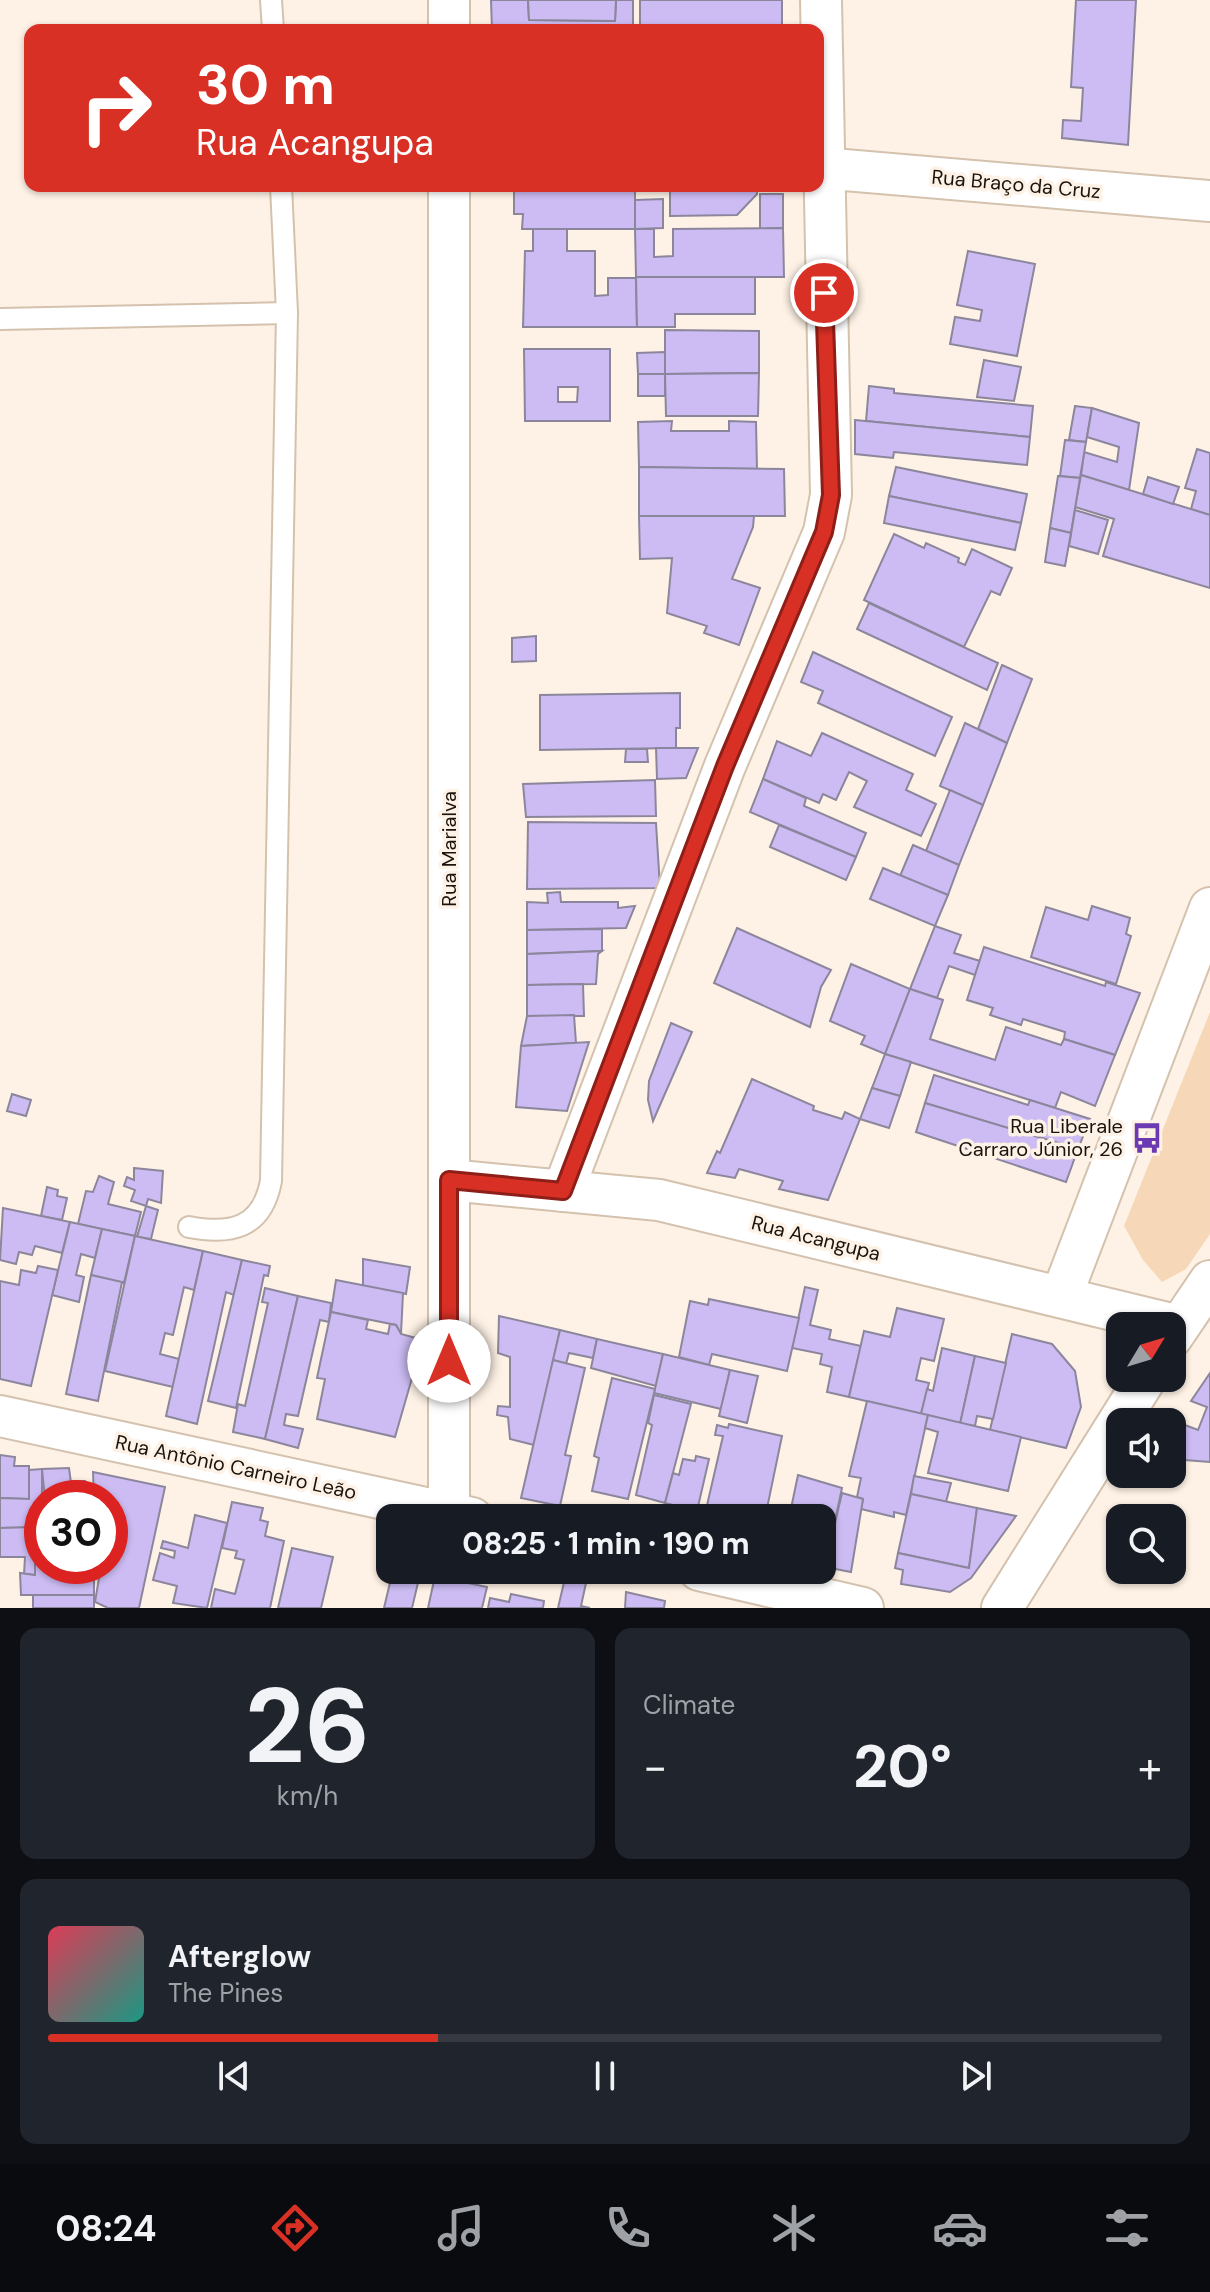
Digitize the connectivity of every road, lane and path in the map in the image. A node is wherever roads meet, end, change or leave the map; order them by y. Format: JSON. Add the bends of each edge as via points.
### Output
{"nodes":[{"id":1,"x":271,"y":0,"type":"edge"},
{"id":2,"x":449,"y":0,"type":"edge"},
{"id":3,"x":821,"y":0,"type":"edge"},
{"id":4,"x":273,"y":24,"type":"edge"},
{"id":5,"x":449,"y":24,"type":"edge"},
{"id":6,"x":821,"y":24,"type":"edge"},
{"id":7,"x":824,"y":168,"type":"edge"},
{"id":8,"x":281,"y":192,"type":"edge"},
{"id":9,"x":449,"y":192,"type":"edge"},
{"id":10,"x":822,"y":192,"type":"edge"},
{"id":11,"x":1210,"y":201,"type":"edge"},
{"id":12,"x":287,"y":313,"type":"junction"},
{"id":13,"x":0,"y":319,"type":"edge"},
{"id":14,"x":1210,"y":908,"type":"edge"},
{"id":15,"x":449,"y":1180,"type":"junction"},
{"id":16,"x":563,"y":1191,"type":"junction"},
{"id":17,"x":189,"y":1227,"type":"dead end"},
{"id":18,"x":1210,"y":1281,"type":"edge"},
{"id":19,"x":1061,"y":1297,"type":"junction"},
{"id":20,"x":1112,"y":1312,"type":"edge"},
{"id":21,"x":1186,"y":1316,"type":"edge"},
{"id":22,"x":1137,"y":1392,"type":"edge"},
{"id":23,"x":0,"y":1416,"type":"edge"},
{"id":24,"x":409,"y":1504,"type":"edge"},
{"id":25,"x":460,"y":1504,"type":"edge"},
{"id":26,"x":759,"y":1584,"type":"edge"},
{"id":27,"x":863,"y":1608,"type":"edge"},
{"id":28,"x":1002,"y":1608,"type":"edge"}],
"edges":[{"from":1,"to":4,"type":"lane"},
{"from":2,"to":5,"type":"street"},
{"from":3,"to":6,"type":"street"},
{"from":7,"to":11,"type":"street","name":"Rua Braço da Cruz"},
{"from":8,"to":12,"type":"lane"},
{"from":9,"to":15,"type":"street","name":"Rua Marialva"},
{"from":10,"to":16,"type":"street","via":[[831,495],[824,532],[725,766]]},
{"from":12,"to":13,"type":"lane"},
{"from":12,"to":17,"type":"lane","via":[[271,1181],[268,1200],[239,1228],[216,1232]]},
{"from":14,"to":19,"type":"street"},
{"from":15,"to":16,"type":"street","name":"Rua Acangupa"},
{"from":15,"to":25,"type":"street","name":"Rua Marialva"},
{"from":16,"to":19,"type":"street","name":"Rua Acangupa","via":[[659,1200]]},
{"from":18,"to":21,"type":"street"},
{"from":19,"to":20,"type":"street","name":"Rua Acangupa"},
{"from":22,"to":28,"type":"street"},
{"from":23,"to":24,"type":"street","name":"Rua Antônio Carneiro Leão"},
{"from":26,"to":27,"type":"street"}]}
